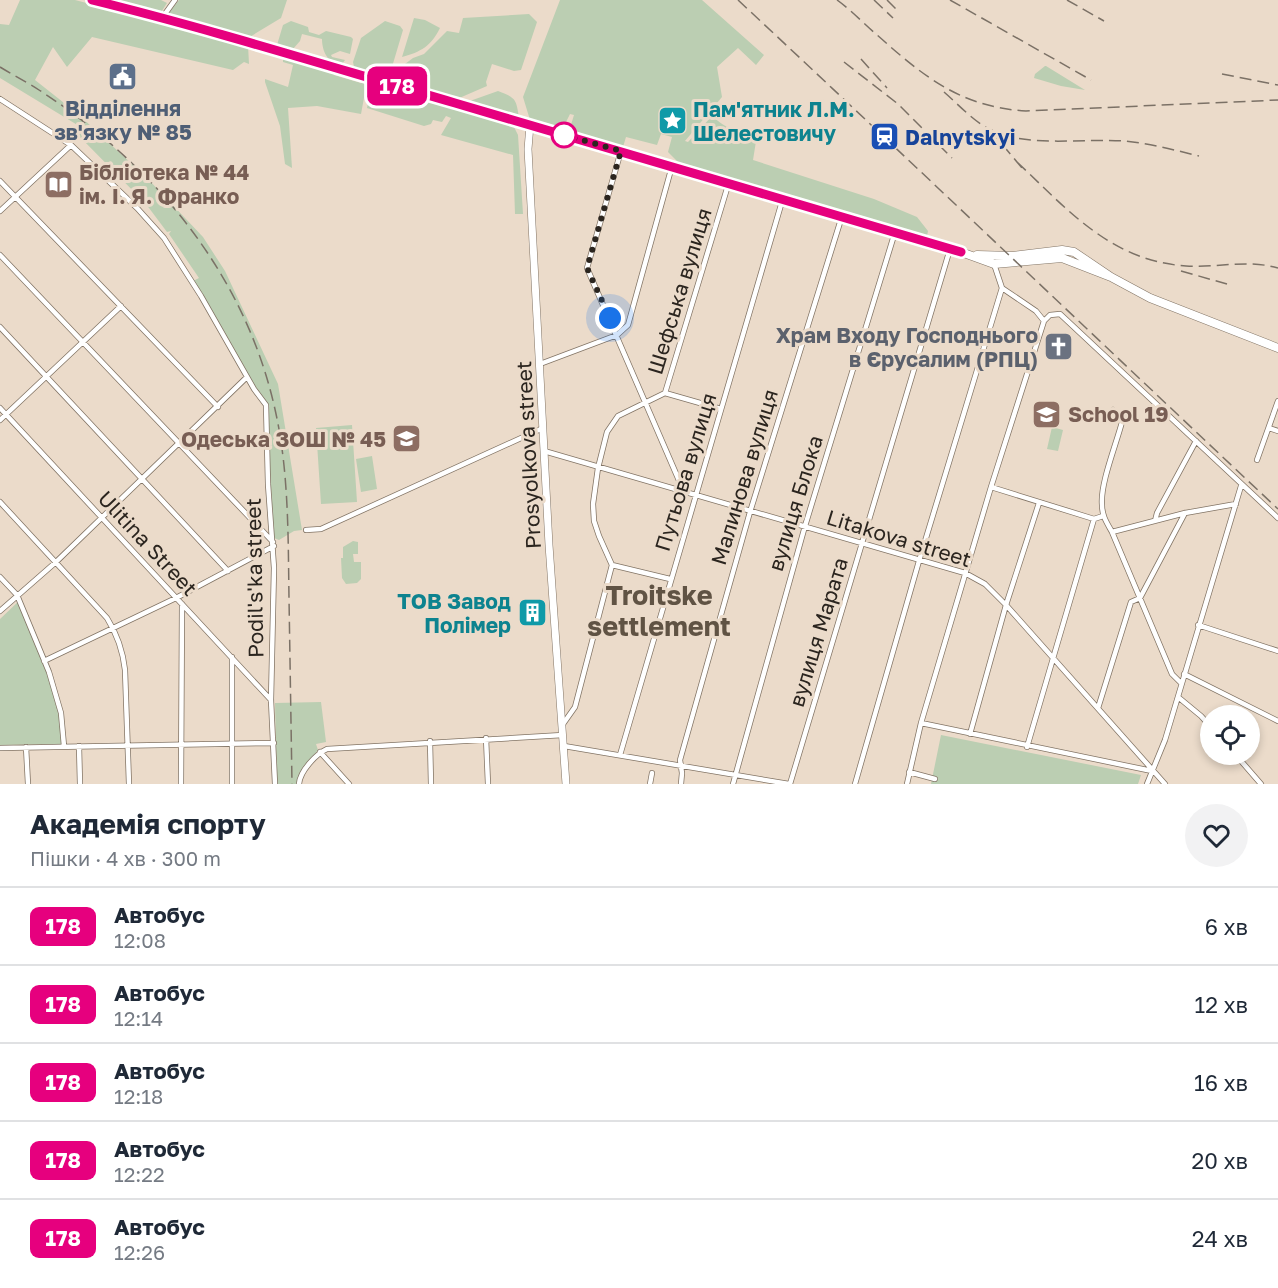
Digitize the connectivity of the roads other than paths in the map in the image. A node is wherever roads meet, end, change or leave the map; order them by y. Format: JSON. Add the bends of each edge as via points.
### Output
{"nodes":[{"id":1,"x":92,"y":0,"type":"edge"},
{"id":2,"x":176,"y":0,"type":"edge"},
{"id":3,"x":162,"y":18,"type":"junction"},
{"id":4,"x":0,"y":99,"type":"edge"},
{"id":5,"x":530,"y":125,"type":"junction"},
{"id":6,"x":70,"y":145,"type":"junction"},
{"id":7,"x":621,"y":151,"type":"junction"},
{"id":8,"x":672,"y":166,"type":"junction"},
{"id":9,"x":0,"y":181,"type":"edge"},
{"id":10,"x":729,"y":182,"type":"junction"},
{"id":11,"x":15,"y":196,"type":"junction"},
{"id":12,"x":783,"y":198,"type":"junction"},
{"id":13,"x":0,"y":211,"type":"edge"},
{"id":14,"x":842,"y":216,"type":"junction"},
{"id":15,"x":895,"y":232,"type":"junction"},
{"id":16,"x":950,"y":249,"type":"junction"},
{"id":17,"x":961,"y":252,"type":"junction"},
{"id":18,"x":0,"y":255,"type":"edge"},
{"id":19,"x":994,"y":264,"type":"junction"},
{"id":20,"x":1111,"y":277,"type":"junction"},
{"id":21,"x":1002,"y":288,"type":"junction"},
{"id":22,"x":121,"y":306,"type":"junction"},
{"id":23,"x":1044,"y":321,"type":"junction"},
{"id":24,"x":0,"y":327,"type":"edge"},
{"id":25,"x":617,"y":335,"type":"junction"},
{"id":26,"x":82,"y":342,"type":"junction"},
{"id":27,"x":1278,"y":348,"type":"edge"},
{"id":28,"x":540,"y":364,"type":"junction"},
{"id":29,"x":46,"y":377,"type":"junction"},
{"id":30,"x":247,"y":377,"type":"junction"},
{"id":31,"x":665,"y":393,"type":"junction"},
{"id":32,"x":646,"y":401,"type":"junction"},
{"id":33,"x":1278,"y":401,"type":"edge"},
{"id":34,"x":218,"y":406,"type":"junction"},
{"id":35,"x":0,"y":408,"type":"edge"},
{"id":36,"x":721,"y":409,"type":"junction"},
{"id":37,"x":1113,"y":410,"type":"dead end"},
{"id":38,"x":6,"y":414,"type":"junction"},
{"id":39,"x":0,"y":420,"type":"edge"},
{"id":40,"x":543,"y":428,"type":"junction"},
{"id":41,"x":1269,"y":428,"type":"junction"},
{"id":42,"x":1278,"y":431,"type":"edge"},
{"id":43,"x":1196,"y":441,"type":"junction"},
{"id":44,"x":178,"y":445,"type":"junction"},
{"id":45,"x":544,"y":451,"type":"junction"},
{"id":46,"x":1257,"y":460,"type":"dead end"},
{"id":47,"x":598,"y":468,"type":"junction"},
{"id":48,"x":143,"y":480,"type":"junction"},
{"id":49,"x":1241,"y":486,"type":"junction"},
{"id":50,"x":991,"y":487,"type":"junction"},
{"id":51,"x":684,"y":492,"type":"junction"},
{"id":52,"x":696,"y":496,"type":"junction"},
{"id":53,"x":0,"y":502,"type":"edge"},
{"id":54,"x":1039,"y":503,"type":"junction"},
{"id":55,"x":1236,"y":504,"type":"junction"},
{"id":56,"x":750,"y":512,"type":"junction"},
{"id":57,"x":1185,"y":513,"type":"junction"},
{"id":58,"x":1103,"y":516,"type":"junction"},
{"id":59,"x":102,"y":518,"type":"junction"},
{"id":60,"x":1278,"y":518,"type":"edge"},
{"id":61,"x":1094,"y":519,"type":"junction"},
{"id":62,"x":1155,"y":522,"type":"junction"},
{"id":63,"x":805,"y":526,"type":"junction"},
{"id":64,"x":306,"y":530,"type":"dead end"},
{"id":65,"x":1112,"y":532,"type":"junction"},
{"id":66,"x":273,"y":544,"type":"junction"},
{"id":67,"x":861,"y":544,"type":"junction"},
{"id":68,"x":919,"y":561,"type":"junction"},
{"id":69,"x":56,"y":562,"type":"junction"},
{"id":70,"x":612,"y":565,"type":"junction"},
{"id":71,"x":228,"y":571,"type":"junction"},
{"id":72,"x":965,"y":573,"type":"junction"},
{"id":73,"x":0,"y":577,"type":"edge"},
{"id":74,"x":670,"y":579,"type":"junction"},
{"id":75,"x":17,"y":595,"type":"junction"},
{"id":76,"x":176,"y":598,"type":"junction"},
{"id":77,"x":1140,"y":598,"type":"junction"},
{"id":78,"x":182,"y":604,"type":"junction"},
{"id":79,"x":1006,"y":605,"type":"junction"},
{"id":80,"x":0,"y":611,"type":"edge"},
{"id":81,"x":1198,"y":626,"type":"junction"},
{"id":82,"x":114,"y":628,"type":"junction"},
{"id":83,"x":1278,"y":651,"type":"edge"},
{"id":84,"x":231,"y":657,"type":"junction"},
{"id":85,"x":1054,"y":657,"type":"junction"},
{"id":86,"x":44,"y":661,"type":"junction"},
{"id":87,"x":1184,"y":674,"type":"junction"},
{"id":88,"x":1181,"y":683,"type":"junction"},
{"id":89,"x":1178,"y":697,"type":"junction"},
{"id":90,"x":271,"y":700,"type":"junction"},
{"id":91,"x":1098,"y":708,"type":"junction"},
{"id":92,"x":1200,"y":715,"type":"edge"},
{"id":93,"x":1278,"y":721,"type":"edge"},
{"id":94,"x":921,"y":723,"type":"junction"},
{"id":95,"x":562,"y":724,"type":"junction"},
{"id":96,"x":970,"y":734,"type":"junction"},
{"id":97,"x":563,"y":735,"type":"junction"},
{"id":98,"x":486,"y":738,"type":"junction"},
{"id":99,"x":430,"y":741,"type":"junction"},
{"id":100,"x":274,"y":743,"type":"junction"},
{"id":101,"x":231,"y":744,"type":"junction"},
{"id":102,"x":180,"y":745,"type":"junction"},
{"id":103,"x":64,"y":746,"type":"junction"},
{"id":104,"x":79,"y":746,"type":"junction"},
{"id":105,"x":128,"y":746,"type":"junction"},
{"id":106,"x":564,"y":746,"type":"junction"},
{"id":107,"x":26,"y":747,"type":"junction"},
{"id":108,"x":1028,"y":747,"type":"junction"},
{"id":109,"x":0,"y":748,"type":"edge"},
{"id":110,"x":320,"y":752,"type":"junction"},
{"id":111,"x":620,"y":755,"type":"junction"},
{"id":112,"x":1245,"y":765,"type":"edge"},
{"id":113,"x":681,"y":766,"type":"junction"},
{"id":114,"x":1152,"y":771,"type":"junction"},
{"id":115,"x":909,"y":772,"type":"junction"},
{"id":116,"x":652,"y":773,"type":"dead end"},
{"id":117,"x":734,"y":774,"type":"junction"},
{"id":118,"x":935,"y":779,"type":"dead end"},
{"id":119,"x":28,"y":784,"type":"edge"},
{"id":120,"x":80,"y":784,"type":"edge"},
{"id":121,"x":129,"y":784,"type":"edge"},
{"id":122,"x":180,"y":784,"type":"edge"},
{"id":123,"x":232,"y":784,"type":"edge"},
{"id":124,"x":275,"y":784,"type":"edge"},
{"id":125,"x":299,"y":784,"type":"edge"},
{"id":126,"x":349,"y":784,"type":"edge"},
{"id":127,"x":431,"y":784,"type":"edge"},
{"id":128,"x":488,"y":784,"type":"edge"},
{"id":129,"x":566,"y":784,"type":"edge"},
{"id":130,"x":650,"y":784,"type":"edge"},
{"id":131,"x":681,"y":784,"type":"edge"},
{"id":132,"x":733,"y":784,"type":"edge"},
{"id":133,"x":789,"y":784,"type":"edge"},
{"id":134,"x":855,"y":784,"type":"edge"},
{"id":135,"x":907,"y":784,"type":"edge"},
{"id":136,"x":1147,"y":784,"type":"edge"},
{"id":137,"x":1165,"y":784,"type":"edge"},
{"id":138,"x":1261,"y":784,"type":"edge"}],
"edges":[{"from":1,"to":3,"type":"main road"},
{"from":2,"to":3,"type":"street"},
{"from":3,"to":5,"type":"main road"},
{"from":4,"to":6,"type":"street","name":"Podil's'ka street"},
{"from":5,"to":7,"type":"main road"},
{"from":5,"to":28,"type":"street","name":"Prosyolkova street","via":[[528,149]]},
{"from":6,"to":11,"type":"street"},
{"from":6,"to":30,"type":"street","name":"Podil's'ka street","via":[[164,238]]},
{"from":7,"to":8,"type":"main road"},
{"from":7,"to":25,"type":"street","via":[[587,268]]},
{"from":8,"to":10,"type":"main road"},
{"from":8,"to":25,"type":"street","via":[[628,325]]},
{"from":9,"to":11,"type":"street"},
{"from":10,"to":12,"type":"main road"},
{"from":10,"to":31,"type":"street","name":"Шефська вулиця"},
{"from":11,"to":13,"type":"street"},
{"from":11,"to":22,"type":"street"},
{"from":12,"to":14,"type":"main road"},
{"from":12,"to":36,"type":"street","name":"Путьова вулиця"},
{"from":14,"to":15,"type":"main road"},
{"from":14,"to":56,"type":"street","name":"Малинова вулиця"},
{"from":15,"to":16,"type":"main road"},
{"from":15,"to":63,"type":"street","name":"вулиця Блока"},
{"from":16,"to":17,"type":"main road"},
{"from":16,"to":67,"type":"street","name":"вулиця Марата"},
{"from":17,"to":19,"type":"main road"},
{"from":17,"to":20,"type":"main road","via":[[998,257],[1068,250]]},
{"from":18,"to":26,"type":"street"},
{"from":19,"to":20,"type":"main road","via":[[1069,259]]},
{"from":19,"to":21,"type":"street"},
{"from":20,"to":27,"type":"main road","via":[[1175,309]]},
{"from":21,"to":23,"type":"street"},
{"from":21,"to":68,"type":"street"},
{"from":22,"to":26,"type":"street"},
{"from":22,"to":34,"type":"street"},
{"from":23,"to":43,"type":"street","via":[[1059,314]]},
{"from":23,"to":50,"type":"street"},
{"from":24,"to":29,"type":"street"},
{"from":25,"to":28,"type":"street"},
{"from":25,"to":32,"type":"street"},
{"from":26,"to":29,"type":"street"},
{"from":26,"to":44,"type":"street"},
{"from":28,"to":40,"type":"street","name":"Prosyolkova street"},
{"from":29,"to":38,"type":"street"},
{"from":29,"to":48,"type":"street"},
{"from":30,"to":34,"type":"street"},
{"from":30,"to":66,"type":"street","name":"Podil's'ka street","via":[[266,405]]},
{"from":31,"to":32,"type":"street","name":"Шефська вулиця"},
{"from":31,"to":36,"type":"street"},
{"from":32,"to":47,"type":"street","name":"Шефська вулиця","via":[[618,417],[607,432]]},
{"from":32,"to":51,"type":"street"},
{"from":33,"to":41,"type":"street"},
{"from":34,"to":44,"type":"street"},
{"from":35,"to":38,"type":"street","name":"Ulitina Street"},
{"from":36,"to":52,"type":"street","name":"Путьова вулиця"},
{"from":37,"to":58,"type":"street","via":[[1122,422],[1103,490]]},
{"from":38,"to":39,"type":"street"},
{"from":38,"to":59,"type":"street","name":"Ulitina Street"},
{"from":40,"to":45,"type":"street","name":"Prosyolkova street"},
{"from":40,"to":64,"type":"street","via":[[321,529]]},
{"from":41,"to":42,"type":"street"},
{"from":41,"to":46,"type":"street"},
{"from":43,"to":49,"type":"street"},
{"from":43,"to":62,"type":"street"},
{"from":44,"to":48,"type":"street"},
{"from":44,"to":66,"type":"street"},
{"from":45,"to":47,"type":"street","name":"Litakova street"},
{"from":45,"to":95,"type":"street","name":"Prosyolkova street"},
{"from":47,"to":51,"type":"street","name":"Litakova street"},
{"from":47,"to":70,"type":"street","name":"Шефська вулиця","via":[[594,521]]},
{"from":48,"to":59,"type":"street"},
{"from":48,"to":71,"type":"street"},
{"from":49,"to":55,"type":"street"},
{"from":49,"to":60,"type":"street"},
{"from":50,"to":54,"type":"street"},
{"from":50,"to":72,"type":"street"},
{"from":51,"to":52,"type":"street","name":"Litakova street"},
{"from":52,"to":56,"type":"street","name":"Litakova street"},
{"from":52,"to":74,"type":"street","name":"Путьова вулиця"},
{"from":53,"to":69,"type":"street"},
{"from":54,"to":61,"type":"street"},
{"from":54,"to":79,"type":"street"},
{"from":55,"to":57,"type":"street"},
{"from":55,"to":81,"type":"street"},
{"from":56,"to":63,"type":"street","name":"Litakova street"},
{"from":56,"to":113,"type":"street","name":"Малинова вулиця"},
{"from":57,"to":62,"type":"street"},
{"from":57,"to":77,"type":"street"},
{"from":58,"to":61,"type":"street"},
{"from":58,"to":65,"type":"street"},
{"from":59,"to":69,"type":"street"},
{"from":59,"to":76,"type":"street","name":"Ulitina Street"},
{"from":61,"to":85,"type":"street"},
{"from":62,"to":65,"type":"street"},
{"from":63,"to":67,"type":"street","name":"Litakova street"},
{"from":63,"to":117,"type":"street","name":"вулиця Блока"},
{"from":65,"to":77,"type":"street"},
{"from":66,"to":71,"type":"street"},
{"from":66,"to":90,"type":"street","name":"Podil's'ka street"},
{"from":67,"to":68,"type":"street","name":"Litakova street"},
{"from":67,"to":133,"type":"street","name":"вулиця Марата"},
{"from":68,"to":72,"type":"street","name":"Litakova street"},
{"from":68,"to":134,"type":"street"},
{"from":69,"to":75,"type":"street"},
{"from":69,"to":82,"type":"street"},
{"from":70,"to":74,"type":"street"},
{"from":70,"to":95,"type":"street","via":[[575,707]]},
{"from":71,"to":76,"type":"street"},
{"from":72,"to":79,"type":"street","name":"Litakova street","via":[[985,584]]},
{"from":72,"to":94,"type":"street"},
{"from":73,"to":75,"type":"street"},
{"from":74,"to":111,"type":"street","name":"Путьова вулиця"},
{"from":75,"to":80,"type":"street"},
{"from":75,"to":86,"type":"street"},
{"from":76,"to":78,"type":"street","name":"Ulitina Street"},
{"from":76,"to":82,"type":"street"},
{"from":77,"to":88,"type":"street","via":[[1172,674]]},
{"from":77,"to":91,"type":"street","via":[[1131,603]]},
{"from":78,"to":84,"type":"street","name":"Ulitina Street"},
{"from":78,"to":102,"type":"street"},
{"from":79,"to":85,"type":"street","name":"Litakova street"},
{"from":79,"to":96,"type":"street"},
{"from":81,"to":83,"type":"street"},
{"from":81,"to":87,"type":"street"},
{"from":82,"to":86,"type":"street"},
{"from":82,"to":105,"type":"street","via":[[125,670]]},
{"from":84,"to":90,"type":"street","name":"Ulitina Street"},
{"from":84,"to":101,"type":"street"},
{"from":85,"to":91,"type":"street","name":"Litakova street"},
{"from":85,"to":108,"type":"street"},
{"from":86,"to":103,"type":"street","via":[[62,713]]},
{"from":87,"to":88,"type":"street"},
{"from":87,"to":93,"type":"street"},
{"from":88,"to":89,"type":"street"},
{"from":89,"to":92,"type":"street"},
{"from":89,"to":114,"type":"street"},
{"from":90,"to":100,"type":"street","name":"Podil's'ka street"},
{"from":91,"to":114,"type":"street","name":"Litakova street"},
{"from":94,"to":96,"type":"street"},
{"from":94,"to":115,"type":"street"},
{"from":95,"to":97,"type":"street","name":"Prosyolkova street"},
{"from":96,"to":108,"type":"street"},
{"from":97,"to":98,"type":"street"},
{"from":97,"to":106,"type":"street","name":"Prosyolkova street"},
{"from":98,"to":99,"type":"street"},
{"from":98,"to":128,"type":"street"},
{"from":99,"to":110,"type":"street","via":[[338,747]]},
{"from":99,"to":127,"type":"street"},
{"from":100,"to":101,"type":"street"},
{"from":100,"to":124,"type":"street","name":"Podil's'ka street"},
{"from":101,"to":102,"type":"street"},
{"from":101,"to":123,"type":"street"},
{"from":102,"to":105,"type":"street"},
{"from":102,"to":122,"type":"street"},
{"from":103,"to":104,"type":"street"},
{"from":103,"to":107,"type":"street"},
{"from":104,"to":105,"type":"street"},
{"from":104,"to":120,"type":"street"},
{"from":105,"to":121,"type":"street"},
{"from":106,"to":111,"type":"street"},
{"from":106,"to":129,"type":"street","name":"Prosyolkova street"},
{"from":107,"to":109,"type":"street"},
{"from":107,"to":119,"type":"street"},
{"from":108,"to":114,"type":"street"},
{"from":110,"to":125,"type":"street","via":[[300,777]]},
{"from":110,"to":126,"type":"street"},
{"from":111,"to":113,"type":"street"},
{"from":112,"to":138,"type":"street"},
{"from":113,"to":117,"type":"street"},
{"from":113,"to":131,"type":"street","name":"Малинова вулиця"},
{"from":114,"to":136,"type":"street"},
{"from":114,"to":137,"type":"street","name":"Litakova street"},
{"from":115,"to":118,"type":"street"},
{"from":115,"to":135,"type":"street"},
{"from":116,"to":130,"type":"street"},
{"from":117,"to":132,"type":"street","name":"вулиця Блока"},
{"from":117,"to":133,"type":"street"}]}
